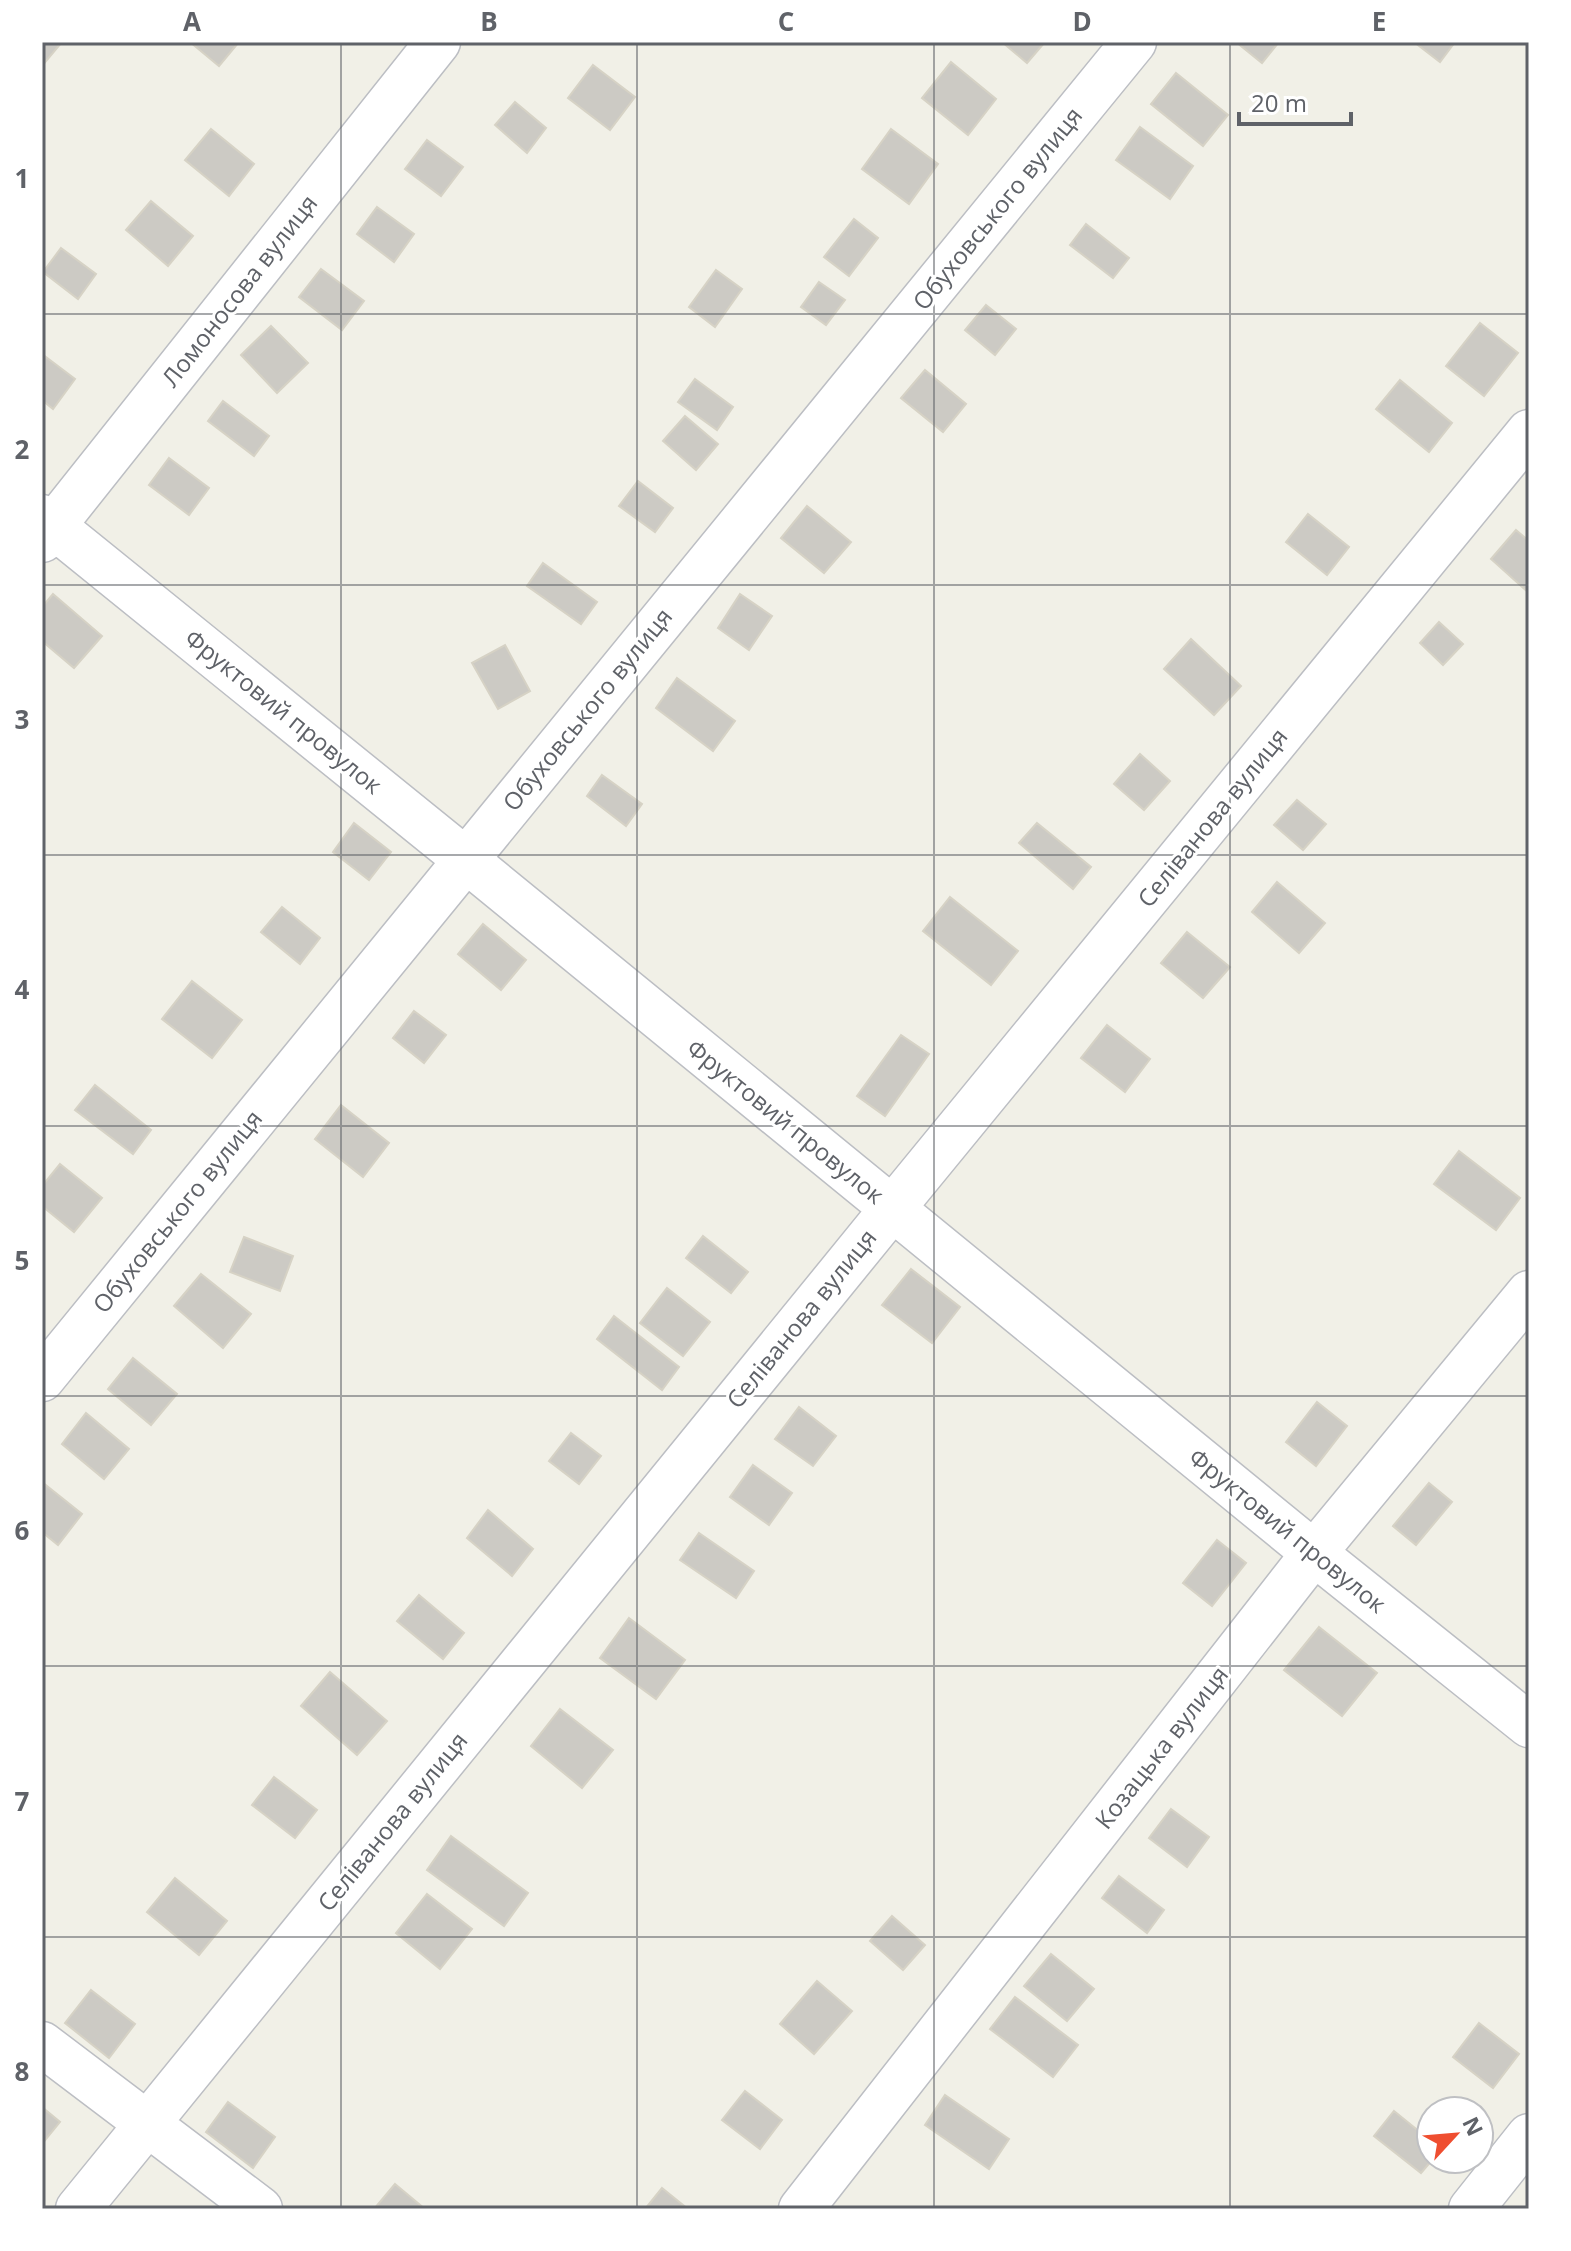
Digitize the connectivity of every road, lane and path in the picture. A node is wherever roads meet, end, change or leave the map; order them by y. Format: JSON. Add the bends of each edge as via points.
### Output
{"nodes":[{"id":1,"x":438,"y":42,"type":"edge"},
{"id":2,"x":1134,"y":42,"type":"edge"},
{"id":3,"x":1529,"y":432,"type":"edge"},
{"id":4,"x":46,"y":528,"type":"edge"},
{"id":5,"x":466,"y":860,"type":"junction"},
{"id":6,"x":892,"y":1209,"type":"junction"},
{"id":7,"x":1529,"y":1293,"type":"edge"},
{"id":8,"x":42,"y":1379,"type":"edge"},
{"id":9,"x":1314,"y":1553,"type":"junction"},
{"id":10,"x":1529,"y":1725,"type":"edge"},
{"id":11,"x":42,"y":2044,"type":"edge"},
{"id":12,"x":148,"y":2124,"type":"junction"},
{"id":13,"x":1529,"y":2136,"type":"edge"},
{"id":14,"x":78,"y":2209,"type":"edge"},
{"id":15,"x":260,"y":2209,"type":"edge"},
{"id":16,"x":801,"y":2209,"type":"edge"},
{"id":17,"x":1471,"y":2209,"type":"edge"}],
"edges":[{"from":1,"to":4,"type":"street","name":"Ломоносова вулиця"},
{"from":2,"to":5,"type":"street","name":"Обуховського вулиця"},
{"from":3,"to":6,"type":"street","name":"Селіванова вулиця"},
{"from":4,"to":5,"type":"street","name":"Фруктовий провулок"},
{"from":5,"to":6,"type":"street","name":"Фруктовий провулок"},
{"from":5,"to":8,"type":"street","name":"Обуховського вулиця"},
{"from":6,"to":9,"type":"street","name":"Фруктовий провулок"},
{"from":6,"to":12,"type":"street","name":"Селіванова вулиця"},
{"from":7,"to":9,"type":"street","name":"Козацька вулиця"},
{"from":9,"to":10,"type":"street","name":"Фруктовий провулок"},
{"from":9,"to":16,"type":"street","name":"Козацька вулиця"},
{"from":11,"to":12,"type":"street"},
{"from":12,"to":14,"type":"street","name":"Селіванова вулиця"},
{"from":12,"to":15,"type":"street"},
{"from":13,"to":17,"type":"street"}]}
